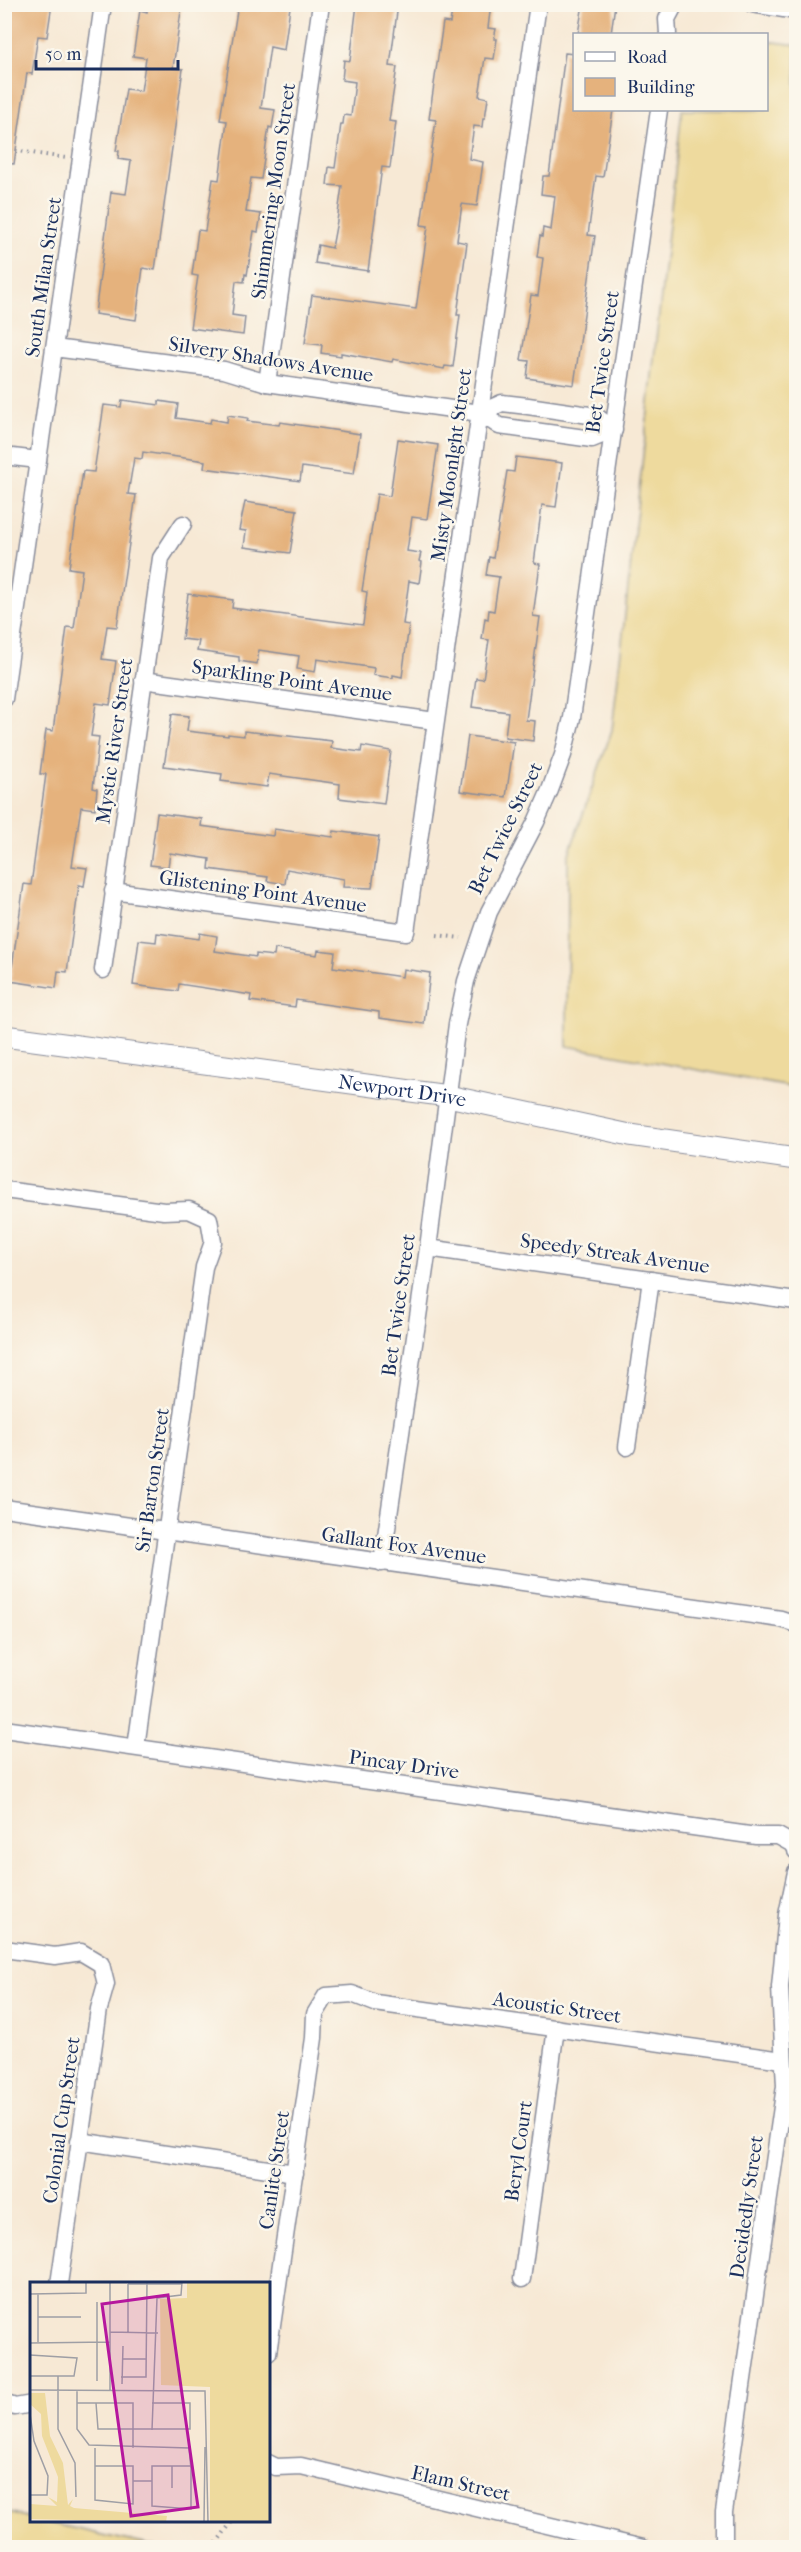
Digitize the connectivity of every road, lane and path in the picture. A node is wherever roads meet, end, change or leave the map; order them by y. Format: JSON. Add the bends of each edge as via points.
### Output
{"nodes":[{"id":1,"x":103,"y":4,"type":"edge"},
{"id":2,"x":321,"y":4,"type":"edge"},
{"id":3,"x":538,"y":4,"type":"edge"},
{"id":4,"x":675,"y":4,"type":"edge"},
{"id":5,"x":752,"y":4,"type":"edge"},
{"id":6,"x":796,"y":11,"type":"edge"},
{"id":7,"x":668,"y":33,"type":"edge"},
{"id":8,"x":659,"y":111,"type":"edge"},
{"id":9,"x":4,"y":149,"type":"edge"},
{"id":10,"x":81,"y":160,"type":"junction"},
{"id":11,"x":54,"y":348,"type":"junction"},
{"id":12,"x":267,"y":383,"type":"junction"},
{"id":13,"x":480,"y":413,"type":"junction"},
{"id":14,"x":614,"y":430,"type":"junction"},
{"id":15,"x":4,"y":456,"type":"edge"},
{"id":16,"x":38,"y":460,"type":"junction"},
{"id":17,"x":183,"y":524,"type":"dead end"},
{"id":18,"x":143,"y":680,"type":"junction"},
{"id":19,"x":4,"y":699,"type":"edge"},
{"id":20,"x":435,"y":721,"type":"junction"},
{"id":21,"x":113,"y":891,"type":"junction"},
{"id":22,"x":406,"y":932,"type":"joint"},
{"id":23,"x":437,"y":935,"type":"dead end"},
{"id":24,"x":461,"y":938,"type":"dead end"},
{"id":25,"x":103,"y":970,"type":"dead end"},
{"id":26,"x":4,"y":1036,"type":"edge"},
{"id":27,"x":448,"y":1096,"type":"junction"},
{"id":28,"x":796,"y":1159,"type":"edge"},
{"id":29,"x":4,"y":1190,"type":"edge"},
{"id":30,"x":428,"y":1248,"type":"junction"},
{"id":31,"x":651,"y":1280,"type":"junction"},
{"id":32,"x":796,"y":1301,"type":"edge"},
{"id":33,"x":627,"y":1447,"type":"dead end"},
{"id":34,"x":4,"y":1508,"type":"edge"},
{"id":35,"x":166,"y":1531,"type":"junction"},
{"id":36,"x":382,"y":1563,"type":"junction"},
{"id":37,"x":796,"y":1624,"type":"edge"},
{"id":38,"x":4,"y":1728,"type":"edge"},
{"id":39,"x":136,"y":1747,"type":"junction"},
{"id":40,"x":796,"y":1846,"type":"edge"},
{"id":41,"x":796,"y":1851,"type":"edge"},
{"id":42,"x":796,"y":1872,"type":"edge"},
{"id":43,"x":4,"y":1949,"type":"edge"},
{"id":44,"x":326,"y":1996,"type":"joint"},
{"id":45,"x":556,"y":2028,"type":"junction"},
{"id":46,"x":783,"y":2060,"type":"junction"},
{"id":47,"x":79,"y":2141,"type":"junction"},
{"id":48,"x":295,"y":2173,"type":"junction"},
{"id":49,"x":522,"y":2279,"type":"dead end"},
{"id":50,"x":59,"y":2282,"type":"edge"},
{"id":51,"x":270,"y":2340,"type":"edge"},
{"id":52,"x":4,"y":2403,"type":"edge"},
{"id":53,"x":30,"y":2404,"type":"edge"},
{"id":54,"x":270,"y":2464,"type":"edge"},
{"id":55,"x":232,"y":2522,"type":"edge"},
{"id":56,"x":4,"y":2543,"type":"edge"},
{"id":57,"x":24,"y":2547,"type":"edge"},
{"id":58,"x":213,"y":2547,"type":"edge"},
{"id":59,"x":643,"y":2547,"type":"edge"},
{"id":60,"x":721,"y":2547,"type":"edge"}],
"edges":[{"from":1,"to":10,"type":"street","name":"South Milan Street"},
{"from":2,"to":12,"type":"street","name":"Shimmering Moon Street"},
{"from":3,"to":13,"type":"street","name":"Misty Moonlght Street"},
{"from":4,"to":7,"type":"street","via":[[667,19]]},
{"from":5,"to":6,"type":"street"},
{"from":8,"to":14,"type":"street","name":"Bet Twice Street"},
{"from":9,"to":10,"type":"path"},
{"from":10,"to":11,"type":"street","name":"South Milan Street"},
{"from":11,"to":12,"type":"street","name":"Silvery Shadows Avenue","via":[[224,370]]},
{"from":11,"to":16,"type":"street","name":"South Milan Street"},
{"from":12,"to":13,"type":"street","name":"Silvery Shadows Avenue"},
{"from":13,"to":14,"type":"street","name":"Silvery Shadows Avenue","via":[[499,426],[592,440]]},
{"from":13,"to":14,"type":"street","name":"Silvery Shadows Avenue","via":[[502,404],[528,406],[596,416]]},
{"from":13,"to":20,"type":"street","name":"Misty Moonlght Street"},
{"from":14,"to":27,"type":"street","name":"Bet Twice Street","via":[[570,727],[536,822],[477,944],[457,1024]]},
{"from":15,"to":16,"type":"street"},
{"from":16,"to":19,"type":"street","name":"South Milan Street"},
{"from":17,"to":18,"type":"street","name":"Mystic River Street","via":[[161,558]]},
{"from":18,"to":20,"type":"street","name":"Sparkling Point Avenue"},
{"from":18,"to":21,"type":"street","name":"Mystic River Street"},
{"from":20,"to":22,"type":"street","name":"Misty Moonlght Street"},
{"from":21,"to":22,"type":"street","name":"Glistening Point Avenue"},
{"from":21,"to":25,"type":"street","name":"Mystic River Street"},
{"from":23,"to":24,"type":"path"},
{"from":26,"to":27,"type":"street","name":"Newport Drive"},
{"from":27,"to":28,"type":"street","name":"Newport Drive","via":[[630,1135]]},
{"from":27,"to":30,"type":"street","name":"Bet Twice Street"},
{"from":29,"to":35,"type":"street","name":"Sir Barton Street","via":[[164,1211],[189,1209],[209,1219],[213,1242],[204,1267]]},
{"from":30,"to":31,"type":"street","name":"Speedy Streak Avenue"},
{"from":30,"to":36,"type":"street","name":"Bet Twice Street"},
{"from":31,"to":32,"type":"street","name":"Speedy Streak Avenue"},
{"from":31,"to":33,"type":"street"},
{"from":34,"to":35,"type":"street","name":"Gallant Fox Avenue"},
{"from":35,"to":36,"type":"street","name":"Gallant Fox Avenue"},
{"from":35,"to":39,"type":"street","name":"Sir Barton Street"},
{"from":36,"to":37,"type":"street","name":"Gallant Fox Avenue"},
{"from":38,"to":39,"type":"street","name":"Pincay Drive"},
{"from":39,"to":40,"type":"street","name":"Pincay Drive","via":[[756,1836],[778,1836]]},
{"from":40,"to":41,"type":"street"},
{"from":42,"to":46,"type":"street","name":"Decidedly Street","via":[[780,1987]]},
{"from":43,"to":47,"type":"street","name":"Colonial Cup Street","via":[[55,1956],[81,1952],[101,1964],[106,1984]]},
{"from":44,"to":45,"type":"street","name":"Acoustic Street","via":[[352,1994],[375,2003]]},
{"from":44,"to":48,"type":"street","name":"Canlite Street","via":[[315,2014]]},
{"from":45,"to":46,"type":"street","name":"Acoustic Street"},
{"from":45,"to":49,"type":"street","name":"Beryl Court"},
{"from":46,"to":60,"type":"street","name":"Decidedly Street","via":[[785,2086]]},
{"from":47,"to":48,"type":"street"},
{"from":47,"to":50,"type":"street","name":"Colonial Cup Street"},
{"from":48,"to":51,"type":"street","name":"Canlite Street"},
{"from":52,"to":53,"type":"street","via":[[15,2407]]},
{"from":54,"to":59,"type":"street","name":"Elam Street","via":[[301,2466]]},
{"from":55,"to":58,"type":"path"},
{"from":56,"to":57,"type":"path"}]}
